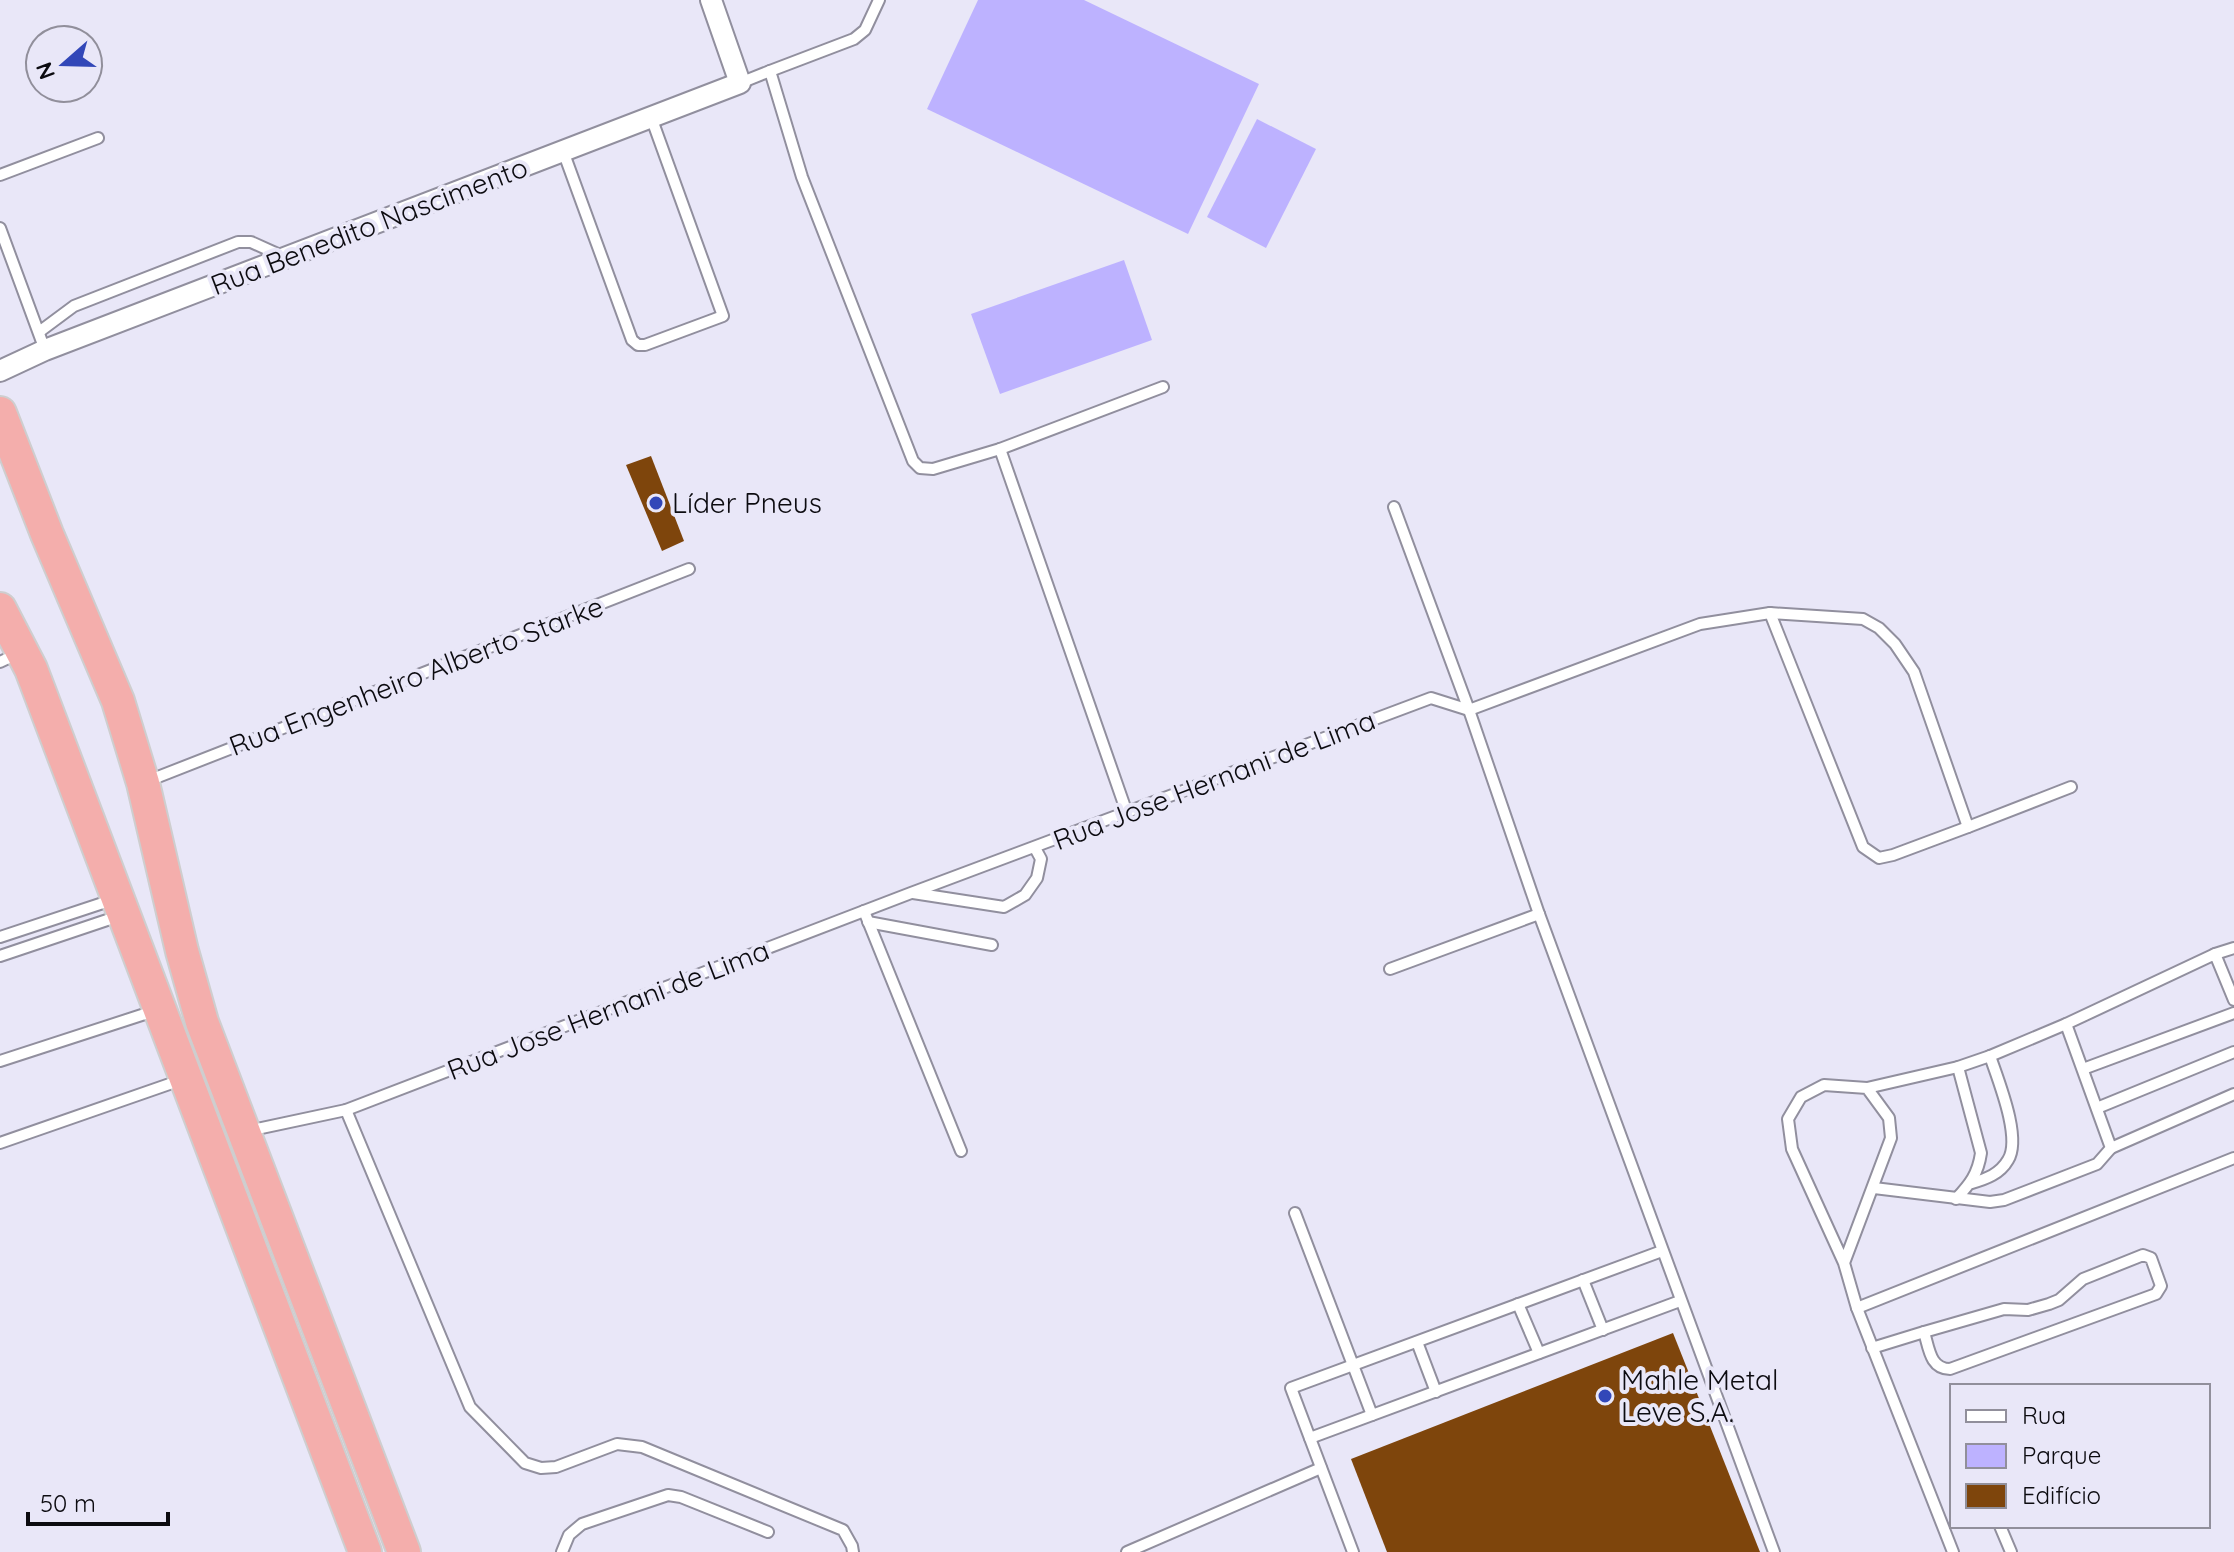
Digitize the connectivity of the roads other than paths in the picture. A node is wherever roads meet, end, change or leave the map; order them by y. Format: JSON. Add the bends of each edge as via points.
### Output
{"nodes":[{"id":1,"x":711,"y":0,"type":"edge"},
{"id":2,"x":879,"y":0,"type":"edge"},
{"id":3,"x":770,"y":71,"type":"junction"},
{"id":4,"x":740,"y":83,"type":"junction"},
{"id":5,"x":651,"y":117,"type":"junction"},
{"id":6,"x":98,"y":138,"type":"dead end"},
{"id":7,"x":563,"y":151,"type":"junction"},
{"id":8,"x":0,"y":175,"type":"edge"},
{"id":9,"x":0,"y":228,"type":"edge"},
{"id":10,"x":288,"y":258,"type":"junction"},
{"id":11,"x":42,"y":341,"type":"junction"},
{"id":12,"x":0,"y":371,"type":"edge"},
{"id":13,"x":1163,"y":387,"type":"dead end"},
{"id":14,"x":0,"y":413,"type":"edge"},
{"id":15,"x":1000,"y":449,"type":"junction"},
{"id":16,"x":1394,"y":507,"type":"dead end"},
{"id":17,"x":689,"y":569,"type":"dead end"},
{"id":18,"x":1770,"y":613,"type":"junction"},
{"id":19,"x":6,"y":636,"type":"edge"},
{"id":20,"x":1469,"y":710,"type":"junction"},
{"id":21,"x":143,"y":783,"type":"junction"},
{"id":22,"x":2071,"y":787,"type":"dead end"},
{"id":23,"x":1127,"y":813,"type":"junction"},
{"id":24,"x":1968,"y":827,"type":"junction"},
{"id":25,"x":1035,"y":848,"type":"junction"},
{"id":26,"x":911,"y":893,"type":"junction"},
{"id":27,"x":121,"y":906,"type":"junction"},
{"id":28,"x":1539,"y":914,"type":"junction"},
{"id":29,"x":866,"y":917,"type":"junction"},
{"id":30,"x":0,"y":937,"type":"edge"},
{"id":31,"x":992,"y":945,"type":"dead end"},
{"id":32,"x":2234,"y":948,"type":"edge"},
{"id":33,"x":2215,"y":954,"type":"junction"},
{"id":34,"x":0,"y":956,"type":"edge"},
{"id":35,"x":1390,"y":969,"type":"dead end"},
{"id":36,"x":2234,"y":1000,"type":"edge"},
{"id":37,"x":160,"y":1009,"type":"junction"},
{"id":38,"x":2234,"y":1013,"type":"edge"},
{"id":39,"x":2066,"y":1024,"type":"junction"},
{"id":40,"x":2234,"y":1052,"type":"edge"},
{"id":41,"x":1990,"y":1056,"type":"junction"},
{"id":42,"x":0,"y":1061,"type":"edge"},
{"id":43,"x":1958,"y":1067,"type":"junction"},
{"id":44,"x":2083,"y":1069,"type":"junction"},
{"id":45,"x":186,"y":1078,"type":"junction"},
{"id":46,"x":1867,"y":1088,"type":"junction"},
{"id":47,"x":2234,"y":1094,"type":"edge"},
{"id":48,"x":2097,"y":1108,"type":"junction"},
{"id":49,"x":346,"y":1110,"type":"junction"},
{"id":50,"x":244,"y":1132,"type":"junction"},
{"id":51,"x":0,"y":1143,"type":"edge"},
{"id":52,"x":2111,"y":1148,"type":"junction"},
{"id":53,"x":961,"y":1151,"type":"dead end"},
{"id":54,"x":2234,"y":1158,"type":"edge"},
{"id":55,"x":1972,"y":1183,"type":"junction"},
{"id":56,"x":1874,"y":1188,"type":"junction"},
{"id":57,"x":1956,"y":1199,"type":"junction"},
{"id":58,"x":1295,"y":1213,"type":"dead end"},
{"id":59,"x":1662,"y":1251,"type":"junction"},
{"id":60,"x":1844,"y":1263,"type":"junction"},
{"id":61,"x":1583,"y":1280,"type":"junction"},
{"id":62,"x":1680,"y":1301,"type":"junction"},
{"id":63,"x":1518,"y":1304,"type":"junction"},
{"id":64,"x":1857,"y":1308,"type":"junction"},
{"id":65,"x":1603,"y":1330,"type":"junction"},
{"id":66,"x":1924,"y":1332,"type":"junction"},
{"id":67,"x":1417,"y":1342,"type":"junction"},
{"id":68,"x":1872,"y":1348,"type":"junction"},
{"id":69,"x":1539,"y":1353,"type":"junction"},
{"id":70,"x":1353,"y":1366,"type":"junction"},
{"id":71,"x":1436,"y":1392,"type":"junction"},
{"id":72,"x":1372,"y":1415,"type":"junction"},
{"id":73,"x":1310,"y":1438,"type":"junction"},
{"id":74,"x":1321,"y":1468,"type":"junction"},
{"id":75,"x":2001,"y":1528,"type":"edge"},
{"id":76,"x":768,"y":1532,"type":"dead end"},
{"id":77,"x":365,"y":1552,"type":"edge"},
{"id":78,"x":404,"y":1552,"type":"edge"},
{"id":79,"x":562,"y":1552,"type":"edge"},
{"id":80,"x":853,"y":1552,"type":"edge"},
{"id":81,"x":1127,"y":1552,"type":"edge"},
{"id":82,"x":1353,"y":1552,"type":"edge"},
{"id":83,"x":1774,"y":1552,"type":"edge"},
{"id":84,"x":1953,"y":1552,"type":"edge"},
{"id":85,"x":2011,"y":1552,"type":"edge"}],
"edges":[{"from":1,"to":4,"type":"street"},
{"from":2,"to":3,"type":"lane","via":[[865,30],[854,39]]},
{"from":3,"to":4,"type":"lane"},
{"from":3,"to":15,"type":"lane","via":[[802,177],[913,461],[933,469]]},
{"from":4,"to":5,"type":"street","name":"Rua Benedito Nascimento"},
{"from":5,"to":7,"type":"street","name":"Rua Benedito Nascimento"},
{"from":5,"to":7,"type":"lane","via":[[723,316],[645,345],[632,340]]},
{"from":6,"to":8,"type":"lane"},
{"from":7,"to":10,"type":"street","name":"Rua Benedito Nascimento"},
{"from":9,"to":11,"type":"lane"},
{"from":10,"to":11,"type":"street","name":"Rua Benedito Nascimento"},
{"from":10,"to":11,"type":"lane","via":[[238,242],[74,306]]},
{"from":11,"to":12,"type":"street","name":"Rua Benedito Nascimento"},
{"from":13,"to":15,"type":"lane"},
{"from":14,"to":21,"type":"highway","via":[[118,701]]},
{"from":15,"to":23,"type":"lane"},
{"from":16,"to":20,"type":"lane"},
{"from":17,"to":21,"type":"lane","name":"Rua Engenheiro Alberto Starke"},
{"from":18,"to":20,"type":"lane","via":[[1700,624]]},
{"from":18,"to":24,"type":"lane","via":[[1863,619],[1895,644],[1914,672]]},
{"from":18,"to":24,"type":"lane","via":[[1863,847],[1879,858]]},
{"from":19,"to":27,"type":"highway"},
{"from":20,"to":23,"type":"lane","name":"Rua Jose Hernani de Lima","via":[[1431,698]]},
{"from":20,"to":28,"type":"lane"},
{"from":21,"to":50,"type":"highway","via":[[202,1022]]},
{"from":22,"to":24,"type":"lane"},
{"from":23,"to":25,"type":"lane","name":"Rua Jose Hernani de Lima"},
{"from":25,"to":26,"type":"lane","name":"Rua Jose Hernani de Lima"},
{"from":25,"to":26,"type":"lane","via":[[1041,859],[1037,878],[1025,895],[1004,907]]},
{"from":26,"to":29,"type":"lane","name":"Rua Jose Hernani de Lima"},
{"from":27,"to":30,"type":"lane"},
{"from":27,"to":34,"type":"lane"},
{"from":27,"to":37,"type":"highway"},
{"from":28,"to":35,"type":"lane"},
{"from":28,"to":59,"type":"lane"},
{"from":29,"to":31,"type":"lane"},
{"from":29,"to":49,"type":"lane","name":"Rua Jose Hernani de Lima"},
{"from":29,"to":53,"type":"lane"},
{"from":32,"to":33,"type":"lane"},
{"from":33,"to":36,"type":"lane"},
{"from":33,"to":39,"type":"lane"},
{"from":37,"to":42,"type":"lane"},
{"from":37,"to":45,"type":"highway"},
{"from":38,"to":44,"type":"lane"},
{"from":39,"to":41,"type":"lane"},
{"from":39,"to":44,"type":"lane"},
{"from":40,"to":48,"type":"lane"},
{"from":41,"to":43,"type":"lane"},
{"from":41,"to":55,"type":"lane","via":[[2013,1140],[2010,1158],[2000,1171]]},
{"from":43,"to":46,"type":"lane"},
{"from":43,"to":55,"type":"lane","via":[[1981,1153]]},
{"from":44,"to":48,"type":"lane"},
{"from":45,"to":51,"type":"lane"},
{"from":45,"to":77,"type":"highway"},
{"from":46,"to":56,"type":"lane","via":[[1889,1118],[1891,1138]]},
{"from":46,"to":60,"type":"lane","via":[[1824,1085],[1801,1097],[1788,1119],[1792,1149]]},
{"from":47,"to":52,"type":"lane"},
{"from":48,"to":52,"type":"lane"},
{"from":49,"to":50,"type":"lane","name":"Rua Jose Hernani de Lima"},
{"from":49,"to":80,"type":"lane","via":[[470,1407],[525,1463],[556,1467],[617,1444],[642,1447],[843,1530]]},
{"from":50,"to":78,"type":"highway"},
{"from":52,"to":57,"type":"lane","via":[[2097,1164],[2004,1200]]},
{"from":54,"to":64,"type":"lane"},
{"from":55,"to":57,"type":"lane"},
{"from":56,"to":57,"type":"lane"},
{"from":56,"to":60,"type":"lane"},
{"from":58,"to":70,"type":"lane"},
{"from":59,"to":61,"type":"lane"},
{"from":59,"to":62,"type":"lane"},
{"from":60,"to":64,"type":"lane"},
{"from":61,"to":63,"type":"lane"},
{"from":61,"to":65,"type":"lane"},
{"from":62,"to":65,"type":"lane"},
{"from":62,"to":83,"type":"lane"},
{"from":63,"to":67,"type":"lane"},
{"from":63,"to":69,"type":"lane"},
{"from":64,"to":68,"type":"lane"},
{"from":65,"to":69,"type":"lane"},
{"from":66,"to":66,"type":"lane","via":[[1934,1364],[1950,1369],[2156,1294],[2161,1286],[2151,1258],[2143,1255],[2083,1279],[2049,1304],[2004,1309]]},
{"from":66,"to":68,"type":"lane"},
{"from":67,"to":70,"type":"lane"},
{"from":67,"to":71,"type":"lane"},
{"from":68,"to":84,"type":"lane"},
{"from":69,"to":71,"type":"lane"},
{"from":70,"to":72,"type":"lane"},
{"from":70,"to":73,"type":"lane","via":[[1291,1388]]},
{"from":71,"to":72,"type":"lane"},
{"from":72,"to":73,"type":"lane"},
{"from":73,"to":74,"type":"lane"},
{"from":74,"to":81,"type":"lane"},
{"from":74,"to":82,"type":"lane"},
{"from":75,"to":85,"type":"lane"},
{"from":76,"to":79,"type":"lane","via":[[668,1495],[582,1524],[569,1535]]}]}
